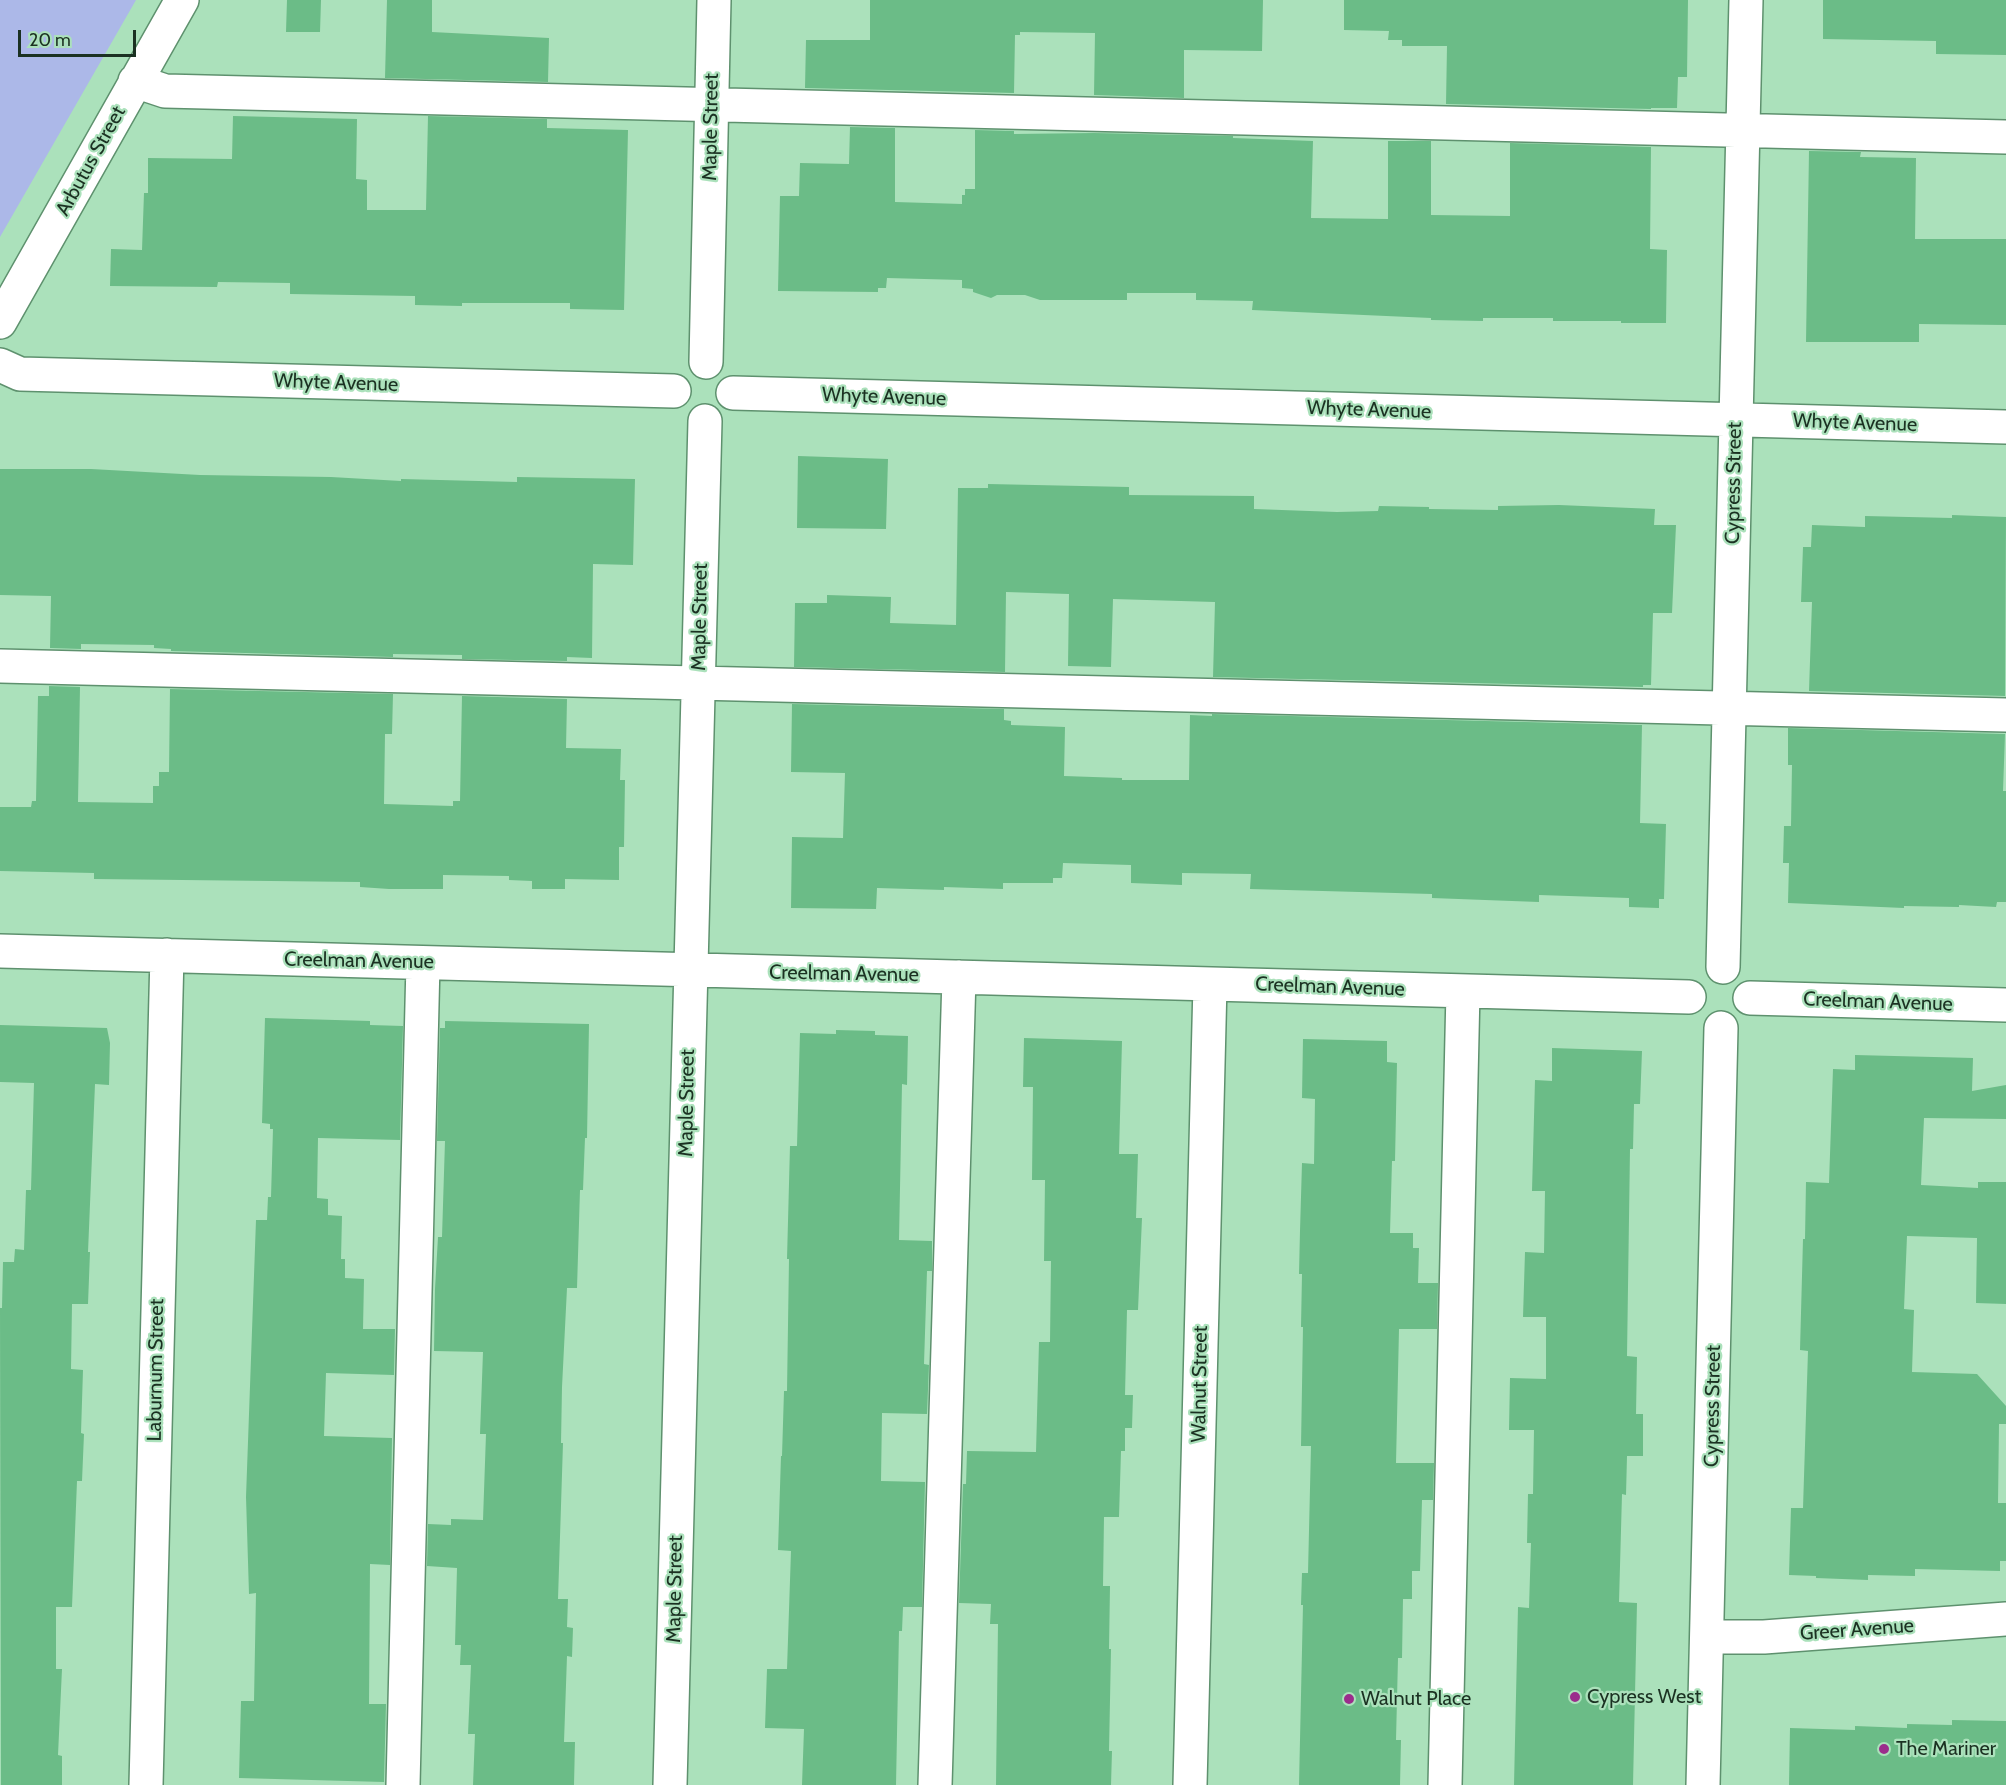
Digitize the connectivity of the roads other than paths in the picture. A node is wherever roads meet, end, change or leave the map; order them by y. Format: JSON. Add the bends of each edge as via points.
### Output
{"nodes":[{"id":1,"x":182,"y":0,"type":"edge"},
{"id":2,"x":714,"y":0,"type":"edge"},
{"id":3,"x":1746,"y":0,"type":"edge"},
{"id":4,"x":135,"y":81,"type":"junction"},
{"id":5,"x":712,"y":104,"type":"junction"},
{"id":6,"x":1743,"y":130,"type":"junction"},
{"id":7,"x":2006,"y":136,"type":"edge"},
{"id":8,"x":0,"y":322,"type":"edge"},
{"id":9,"x":706,"y":362,"type":"junction"},
{"id":10,"x":0,"y":365,"type":"edge"},
{"id":11,"x":674,"y":391,"type":"junction"},
{"id":12,"x":733,"y":393,"type":"junction"},
{"id":13,"x":1736,"y":420,"type":"junction"},
{"id":14,"x":705,"y":421,"type":"junction"},
{"id":15,"x":2006,"y":427,"type":"edge"},
{"id":16,"x":0,"y":666,"type":"edge"},
{"id":17,"x":698,"y":685,"type":"junction"},
{"id":18,"x":1729,"y":709,"type":"junction"},
{"id":19,"x":2006,"y":715,"type":"edge"},
{"id":20,"x":0,"y":951,"type":"edge"},
{"id":21,"x":167,"y":955,"type":"junction"},
{"id":22,"x":423,"y":963,"type":"junction"},
{"id":23,"x":1723,"y":967,"type":"junction"},
{"id":24,"x":690,"y":970,"type":"junction"},
{"id":25,"x":959,"y":977,"type":"junction"},
{"id":26,"x":1210,"y":984,"type":"junction"},
{"id":27,"x":1463,"y":991,"type":"junction"},
{"id":28,"x":1689,"y":997,"type":"junction"},
{"id":29,"x":1750,"y":998,"type":"junction"},
{"id":30,"x":2006,"y":1005,"type":"edge"},
{"id":31,"x":1722,"y":1028,"type":"junction"},
{"id":32,"x":2006,"y":1619,"type":"edge"},
{"id":33,"x":1707,"y":1638,"type":"junction"},
{"id":34,"x":146,"y":1785,"type":"edge"},
{"id":35,"x":403,"y":1785,"type":"edge"},
{"id":36,"x":670,"y":1785,"type":"edge"},
{"id":37,"x":935,"y":1785,"type":"edge"},
{"id":38,"x":1190,"y":1785,"type":"edge"},
{"id":39,"x":1445,"y":1785,"type":"edge"},
{"id":40,"x":1703,"y":1785,"type":"edge"}],
"edges":[{"from":1,"to":4,"type":"street","name":"Arbutus Street"},
{"from":2,"to":5,"type":"street","name":"Maple Street"},
{"from":3,"to":6,"type":"street","name":"Cypress Street"},
{"from":4,"to":5,"type":"street","via":[[165,91]]},
{"from":4,"to":8,"type":"street","name":"Arbutus Street"},
{"from":5,"to":6,"type":"street"},
{"from":5,"to":9,"type":"street","name":"Maple Street"},
{"from":6,"to":7,"type":"street"},
{"from":6,"to":13,"type":"street","name":"Cypress Street"},
{"from":9,"to":11,"type":"street","via":[[693,363],[683,370]]},
{"from":9,"to":12,"type":"street","via":[[726,372]]},
{"from":10,"to":11,"type":"street","name":"Whyte Avenue","via":[[20,374]]},
{"from":11,"to":14,"type":"street","via":[[683,413]]},
{"from":12,"to":13,"type":"street","name":"Whyte Avenue"},
{"from":12,"to":14,"type":"street","via":[[724,412]]},
{"from":13,"to":15,"type":"street","name":"Whyte Avenue"},
{"from":13,"to":18,"type":"street","name":"Cypress Street"},
{"from":14,"to":17,"type":"street","name":"Maple Street"},
{"from":16,"to":17,"type":"street"},
{"from":17,"to":18,"type":"street"},
{"from":17,"to":24,"type":"street","name":"Maple Street"},
{"from":18,"to":19,"type":"street"},
{"from":18,"to":23,"type":"street","name":"Cypress Street"},
{"from":20,"to":21,"type":"street","name":"Creelman Avenue"},
{"from":21,"to":22,"type":"street","name":"Creelman Avenue"},
{"from":21,"to":34,"type":"street","name":"Laburnum Street"},
{"from":22,"to":24,"type":"street","name":"Creelman Avenue"},
{"from":22,"to":35,"type":"street"},
{"from":23,"to":28,"type":"street","via":[[1699,974],[1691,984]]},
{"from":23,"to":29,"type":"street","via":[[1743,977]]},
{"from":24,"to":25,"type":"street","name":"Creelman Avenue"},
{"from":24,"to":36,"type":"street","name":"Maple Street"},
{"from":25,"to":26,"type":"street","name":"Creelman Avenue"},
{"from":25,"to":37,"type":"street"},
{"from":26,"to":27,"type":"street","name":"Creelman Avenue"},
{"from":26,"to":38,"type":"street","name":"Walnut Street"},
{"from":27,"to":28,"type":"street","name":"Creelman Avenue"},
{"from":27,"to":39,"type":"street"},
{"from":28,"to":31,"type":"street","via":[[1698,1019]]},
{"from":29,"to":30,"type":"street","name":"Creelman Avenue"},
{"from":29,"to":31,"type":"street","via":[[1742,1018]]},
{"from":31,"to":33,"type":"street","name":"Cypress Street"},
{"from":32,"to":33,"type":"street","name":"Greer Avenue"},
{"from":33,"to":40,"type":"street","name":"Cypress Street"}]}
